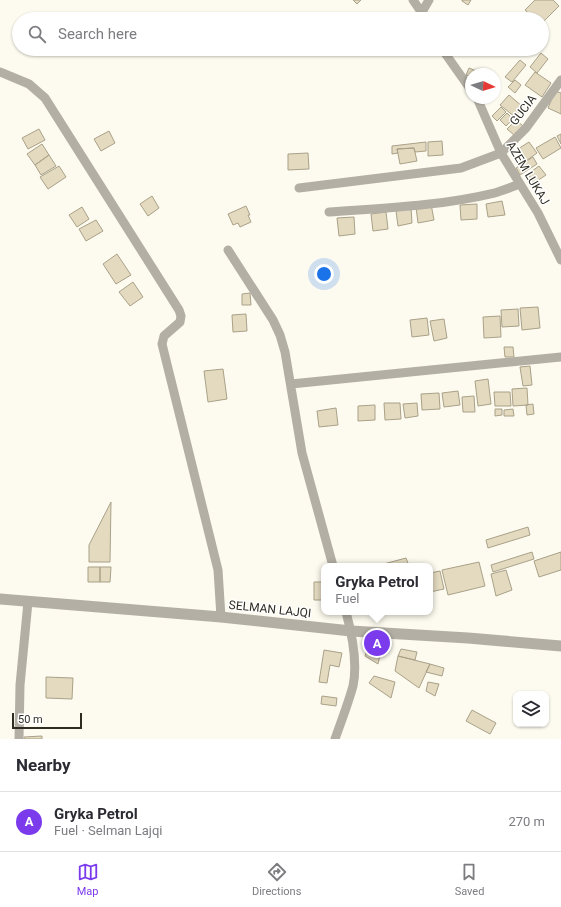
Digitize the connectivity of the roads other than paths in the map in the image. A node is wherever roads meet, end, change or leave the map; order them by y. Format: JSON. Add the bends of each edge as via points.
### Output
{"nodes":[{"id":1,"x":413,"y":0,"type":"edge"},
{"id":2,"x":429,"y":0,"type":"edge"},
{"id":3,"x":421,"y":12,"type":"edge"},
{"id":4,"x":425,"y":12,"type":"edge"},
{"id":5,"x":447,"y":56,"type":"edge"},
{"id":6,"x":0,"y":72,"type":"edge"},
{"id":7,"x":561,"y":80,"type":"edge"},
{"id":8,"x":465,"y":82,"type":"edge"},
{"id":9,"x":480,"y":104,"type":"edge"},
{"id":10,"x":501,"y":153,"type":"junction"},
{"id":11,"x":520,"y":184,"type":"junction"},
{"id":12,"x":299,"y":188,"type":"dead end"},
{"id":13,"x":329,"y":212,"type":"dead end"},
{"id":14,"x":228,"y":250,"type":"dead end"},
{"id":15,"x":561,"y":260,"type":"edge"},
{"id":16,"x":561,"y":357,"type":"edge"},
{"id":17,"x":291,"y":384,"type":"junction"},
{"id":18,"x":331,"y":563,"type":"edge"},
{"id":19,"x":0,"y":599,"type":"edge"},
{"id":20,"x":28,"y":602,"type":"junction"},
{"id":21,"x":347,"y":615,"type":"edge"},
{"id":22,"x":221,"y":617,"type":"junction"},
{"id":23,"x":351,"y":631,"type":"junction"},
{"id":24,"x":561,"y":646,"type":"edge"},
{"id":25,"x":19,"y":739,"type":"edge"},
{"id":26,"x":335,"y":739,"type":"edge"}],
"edges":[{"from":1,"to":3,"type":"street"},
{"from":2,"to":4,"type":"street"},
{"from":5,"to":8,"type":"street"},
{"from":6,"to":22,"type":"street","via":[[29,84],[45,98],[179,310],[180,322],[164,336],[162,344],[218,570]]},
{"from":7,"to":10,"type":"street","name":"GUCIA","via":[[526,128]]},
{"from":9,"to":10,"type":"street","name":"AZEM LUKAJ"},
{"from":10,"to":11,"type":"street","name":"AZEM LUKAJ"},
{"from":10,"to":12,"type":"street","via":[[461,168]]},
{"from":11,"to":13,"type":"street","via":[[495,193],[455,200]]},
{"from":11,"to":15,"type":"street","name":"AZEM LUKAJ","via":[[538,213]]},
{"from":14,"to":17,"type":"street","via":[[273,320],[285,352]]},
{"from":16,"to":17,"type":"street"},
{"from":17,"to":18,"type":"street","via":[[302,453]]},
{"from":19,"to":20,"type":"street","name":"SELMAN LAJQI"},
{"from":20,"to":22,"type":"street","name":"SELMAN LAJQI"},
{"from":20,"to":25,"type":"street","via":[[20,685]]},
{"from":21,"to":23,"type":"street"},
{"from":22,"to":23,"type":"street","name":"SELMAN LAJQI"},
{"from":23,"to":24,"type":"street","name":"SELMAN LAJQI"},
{"from":23,"to":26,"type":"street","via":[[353,685]]}]}
